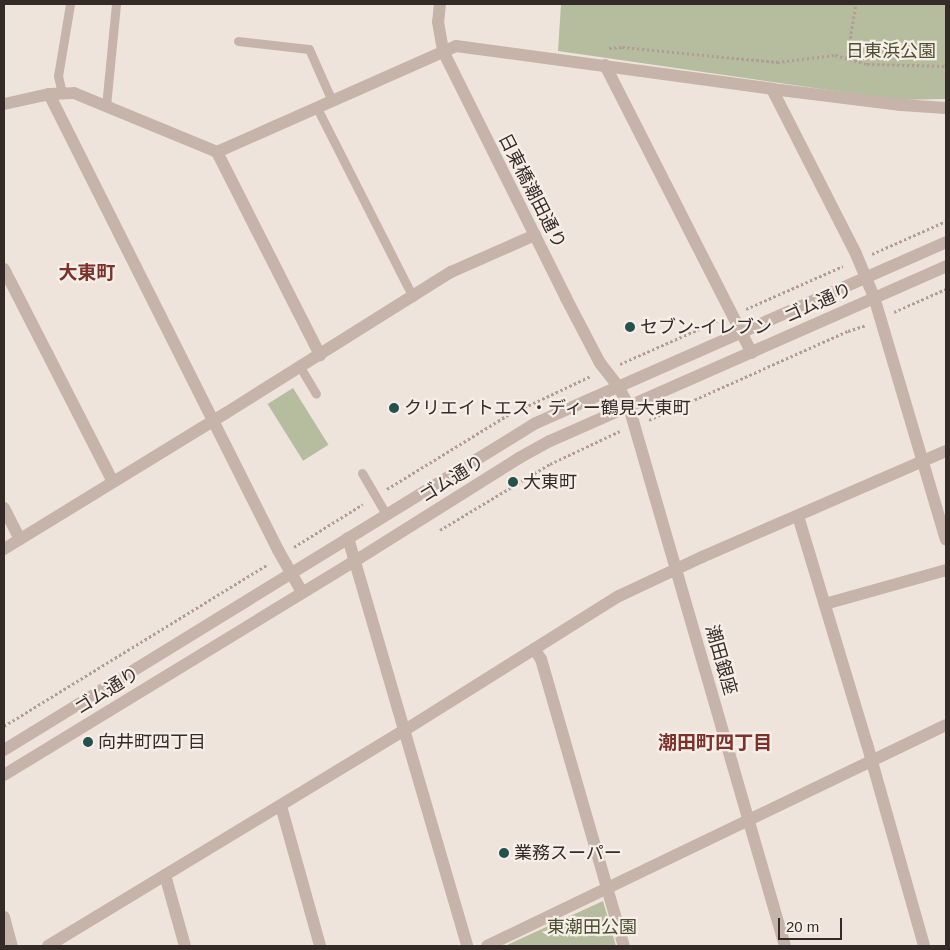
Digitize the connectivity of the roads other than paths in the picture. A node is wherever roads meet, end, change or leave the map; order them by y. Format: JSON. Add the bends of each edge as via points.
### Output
{"nodes":[{"id":1,"x":70,"y":4,"type":"edge"},
{"id":2,"x":116,"y":4,"type":"edge"},
{"id":3,"x":440,"y":4,"type":"edge"},
{"id":4,"x":238,"y":40,"type":"dead end"},
{"id":5,"x":443,"y":51,"type":"junction"},
{"id":6,"x":605,"y":65,"type":"junction"},
{"id":7,"x":772,"y":89,"type":"junction"},
{"id":8,"x":56,"y":94,"type":"junction"},
{"id":9,"x":332,"y":101,"type":"junction"},
{"id":10,"x":4,"y":104,"type":"edge"},
{"id":11,"x":106,"y":106,"type":"junction"},
{"id":12,"x":317,"y":108,"type":"junction"},
{"id":13,"x":946,"y":108,"type":"edge"},
{"id":14,"x":218,"y":152,"type":"junction"},
{"id":15,"x":535,"y":235,"type":"junction"},
{"id":16,"x":946,"y":242,"type":"edge"},
{"id":17,"x":946,"y":266,"type":"edge"},
{"id":18,"x":4,"y":268,"type":"edge"},
{"id":19,"x":866,"y":277,"type":"junction"},
{"id":20,"x":413,"y":297,"type":"junction"},
{"id":21,"x":874,"y":297,"type":"junction"},
{"id":22,"x":742,"y":333,"type":"junction"},
{"id":23,"x":752,"y":353,"type":"junction"},
{"id":24,"x":320,"y":355,"type":"junction"},
{"id":25,"x":300,"y":367,"type":"junction"},
{"id":26,"x":618,"y":386,"type":"junction"},
{"id":27,"x":316,"y":394,"type":"dead end"},
{"id":28,"x":629,"y":407,"type":"junction"},
{"id":29,"x":215,"y":420,"type":"junction"},
{"id":30,"x":946,"y":451,"type":"edge"},
{"id":31,"x":923,"y":461,"type":"junction"},
{"id":32,"x":362,"y":473,"type":"dead end"},
{"id":33,"x":112,"y":482,"type":"junction"},
{"id":34,"x":4,"y":508,"type":"edge"},
{"id":35,"x":386,"y":514,"type":"junction"},
{"id":36,"x":798,"y":516,"type":"junction"},
{"id":37,"x":348,"y":538,"type":"junction"},
{"id":38,"x":20,"y":539,"type":"junction"},
{"id":39,"x":946,"y":540,"type":"edge"},
{"id":40,"x":4,"y":549,"type":"edge"},
{"id":41,"x":355,"y":561,"type":"junction"},
{"id":42,"x":676,"y":569,"type":"junction"},
{"id":43,"x":946,"y":570,"type":"edge"},
{"id":44,"x":292,"y":572,"type":"junction"},
{"id":45,"x":302,"y":592,"type":"junction"},
{"id":46,"x":825,"y":604,"type":"junction"},
{"id":47,"x":534,"y":649,"type":"junction"},
{"id":48,"x":946,"y":725,"type":"edge"},
{"id":49,"x":405,"y":730,"type":"junction"},
{"id":50,"x":4,"y":750,"type":"edge"},
{"id":51,"x":872,"y":762,"type":"junction"},
{"id":52,"x":4,"y":775,"type":"edge"},
{"id":53,"x":280,"y":806,"type":"junction"},
{"id":54,"x":749,"y":820,"type":"junction"},
{"id":55,"x":165,"y":875,"type":"junction"},
{"id":56,"x":608,"y":890,"type":"junction"},
{"id":57,"x":4,"y":917,"type":"edge"},
{"id":58,"x":12,"y":946,"type":"edge"},
{"id":59,"x":48,"y":946,"type":"edge"},
{"id":60,"x":185,"y":946,"type":"edge"},
{"id":61,"x":320,"y":946,"type":"edge"},
{"id":62,"x":467,"y":946,"type":"edge"},
{"id":63,"x":487,"y":946,"type":"edge"},
{"id":64,"x":624,"y":946,"type":"edge"},
{"id":65,"x":785,"y":946,"type":"edge"},
{"id":66,"x":924,"y":946,"type":"edge"}],
"edges":[{"from":1,"to":8,"type":"lane"},
{"from":2,"to":11,"type":"lane"},
{"from":3,"to":5,"type":"street","name":"日東橋潮田通り","via":[[438,22]]},
{"from":4,"to":9,"type":"lane","via":[[310,49]]},
{"from":5,"to":6,"type":"street","via":[[456,46]]},
{"from":5,"to":9,"type":"street"},
{"from":5,"to":15,"type":"street","name":"日東橋潮田通り"},
{"from":6,"to":7,"type":"street"},
{"from":6,"to":22,"type":"street"},
{"from":7,"to":13,"type":"street"},
{"from":7,"to":19,"type":"street"},
{"from":8,"to":10,"type":"street"},
{"from":8,"to":11,"type":"street","via":[[74,93]]},
{"from":8,"to":29,"type":"street"},
{"from":9,"to":12,"type":"street"},
{"from":11,"to":14,"type":"street"},
{"from":12,"to":14,"type":"street"},
{"from":12,"to":20,"type":"lane"},
{"from":14,"to":24,"type":"street"},
{"from":15,"to":20,"type":"street","via":[[451,272]]},
{"from":15,"to":26,"type":"street","name":"日東橋潮田通り","via":[[600,363]]},
{"from":16,"to":19,"type":"street","name":"ゴム通り"},
{"from":17,"to":21,"type":"street","name":"ゴム通り"},
{"from":18,"to":33,"type":"street"},
{"from":19,"to":21,"type":"street"},
{"from":19,"to":22,"type":"street","name":"ゴム通り"},
{"from":20,"to":24,"type":"street"},
{"from":21,"to":23,"type":"street","name":"ゴム通り"},
{"from":21,"to":31,"type":"street"},
{"from":22,"to":23,"type":"street"},
{"from":22,"to":26,"type":"street","name":"ゴム通り"},
{"from":23,"to":28,"type":"street","name":"ゴム通り"},
{"from":24,"to":25,"type":"street"},
{"from":25,"to":27,"type":"lane"},
{"from":25,"to":29,"type":"street"},
{"from":26,"to":28,"type":"street","name":"潮田銀座"},
{"from":26,"to":35,"type":"street","name":"ゴム通り","via":[[536,423]]},
{"from":28,"to":41,"type":"street","name":"ゴム通り","via":[[519,458]]},
{"from":28,"to":42,"type":"street","name":"潮田銀座"},
{"from":29,"to":33,"type":"street"},
{"from":29,"to":44,"type":"street","via":[[278,550]]},
{"from":30,"to":31,"type":"street"},
{"from":31,"to":36,"type":"street"},
{"from":31,"to":39,"type":"street"},
{"from":32,"to":35,"type":"lane"},
{"from":33,"to":38,"type":"street"},
{"from":34,"to":38,"type":"street"},
{"from":35,"to":37,"type":"street","name":"ゴム通り"},
{"from":36,"to":42,"type":"street"},
{"from":36,"to":46,"type":"street"},
{"from":37,"to":41,"type":"street"},
{"from":37,"to":44,"type":"street","name":"ゴム通り"},
{"from":38,"to":40,"type":"street"},
{"from":41,"to":45,"type":"street","name":"ゴム通り"},
{"from":41,"to":49,"type":"street"},
{"from":42,"to":47,"type":"street","via":[[619,596]]},
{"from":42,"to":54,"type":"street","name":"潮田銀座"},
{"from":43,"to":46,"type":"street"},
{"from":44,"to":45,"type":"street"},
{"from":44,"to":50,"type":"street","name":"ゴム通り"},
{"from":45,"to":52,"type":"street","name":"ゴム通り"},
{"from":46,"to":51,"type":"street"},
{"from":47,"to":49,"type":"street"},
{"from":47,"to":56,"type":"street","via":[[541,659]]},
{"from":48,"to":51,"type":"street"},
{"from":49,"to":53,"type":"street"},
{"from":49,"to":62,"type":"street"},
{"from":51,"to":54,"type":"street"},
{"from":51,"to":66,"type":"street"},
{"from":53,"to":55,"type":"street"},
{"from":53,"to":61,"type":"street"},
{"from":54,"to":56,"type":"street"},
{"from":54,"to":65,"type":"street","name":"潮田銀座"},
{"from":55,"to":59,"type":"street"},
{"from":55,"to":60,"type":"street"},
{"from":56,"to":63,"type":"street"},
{"from":56,"to":64,"type":"street"},
{"from":57,"to":58,"type":"street"}]}
